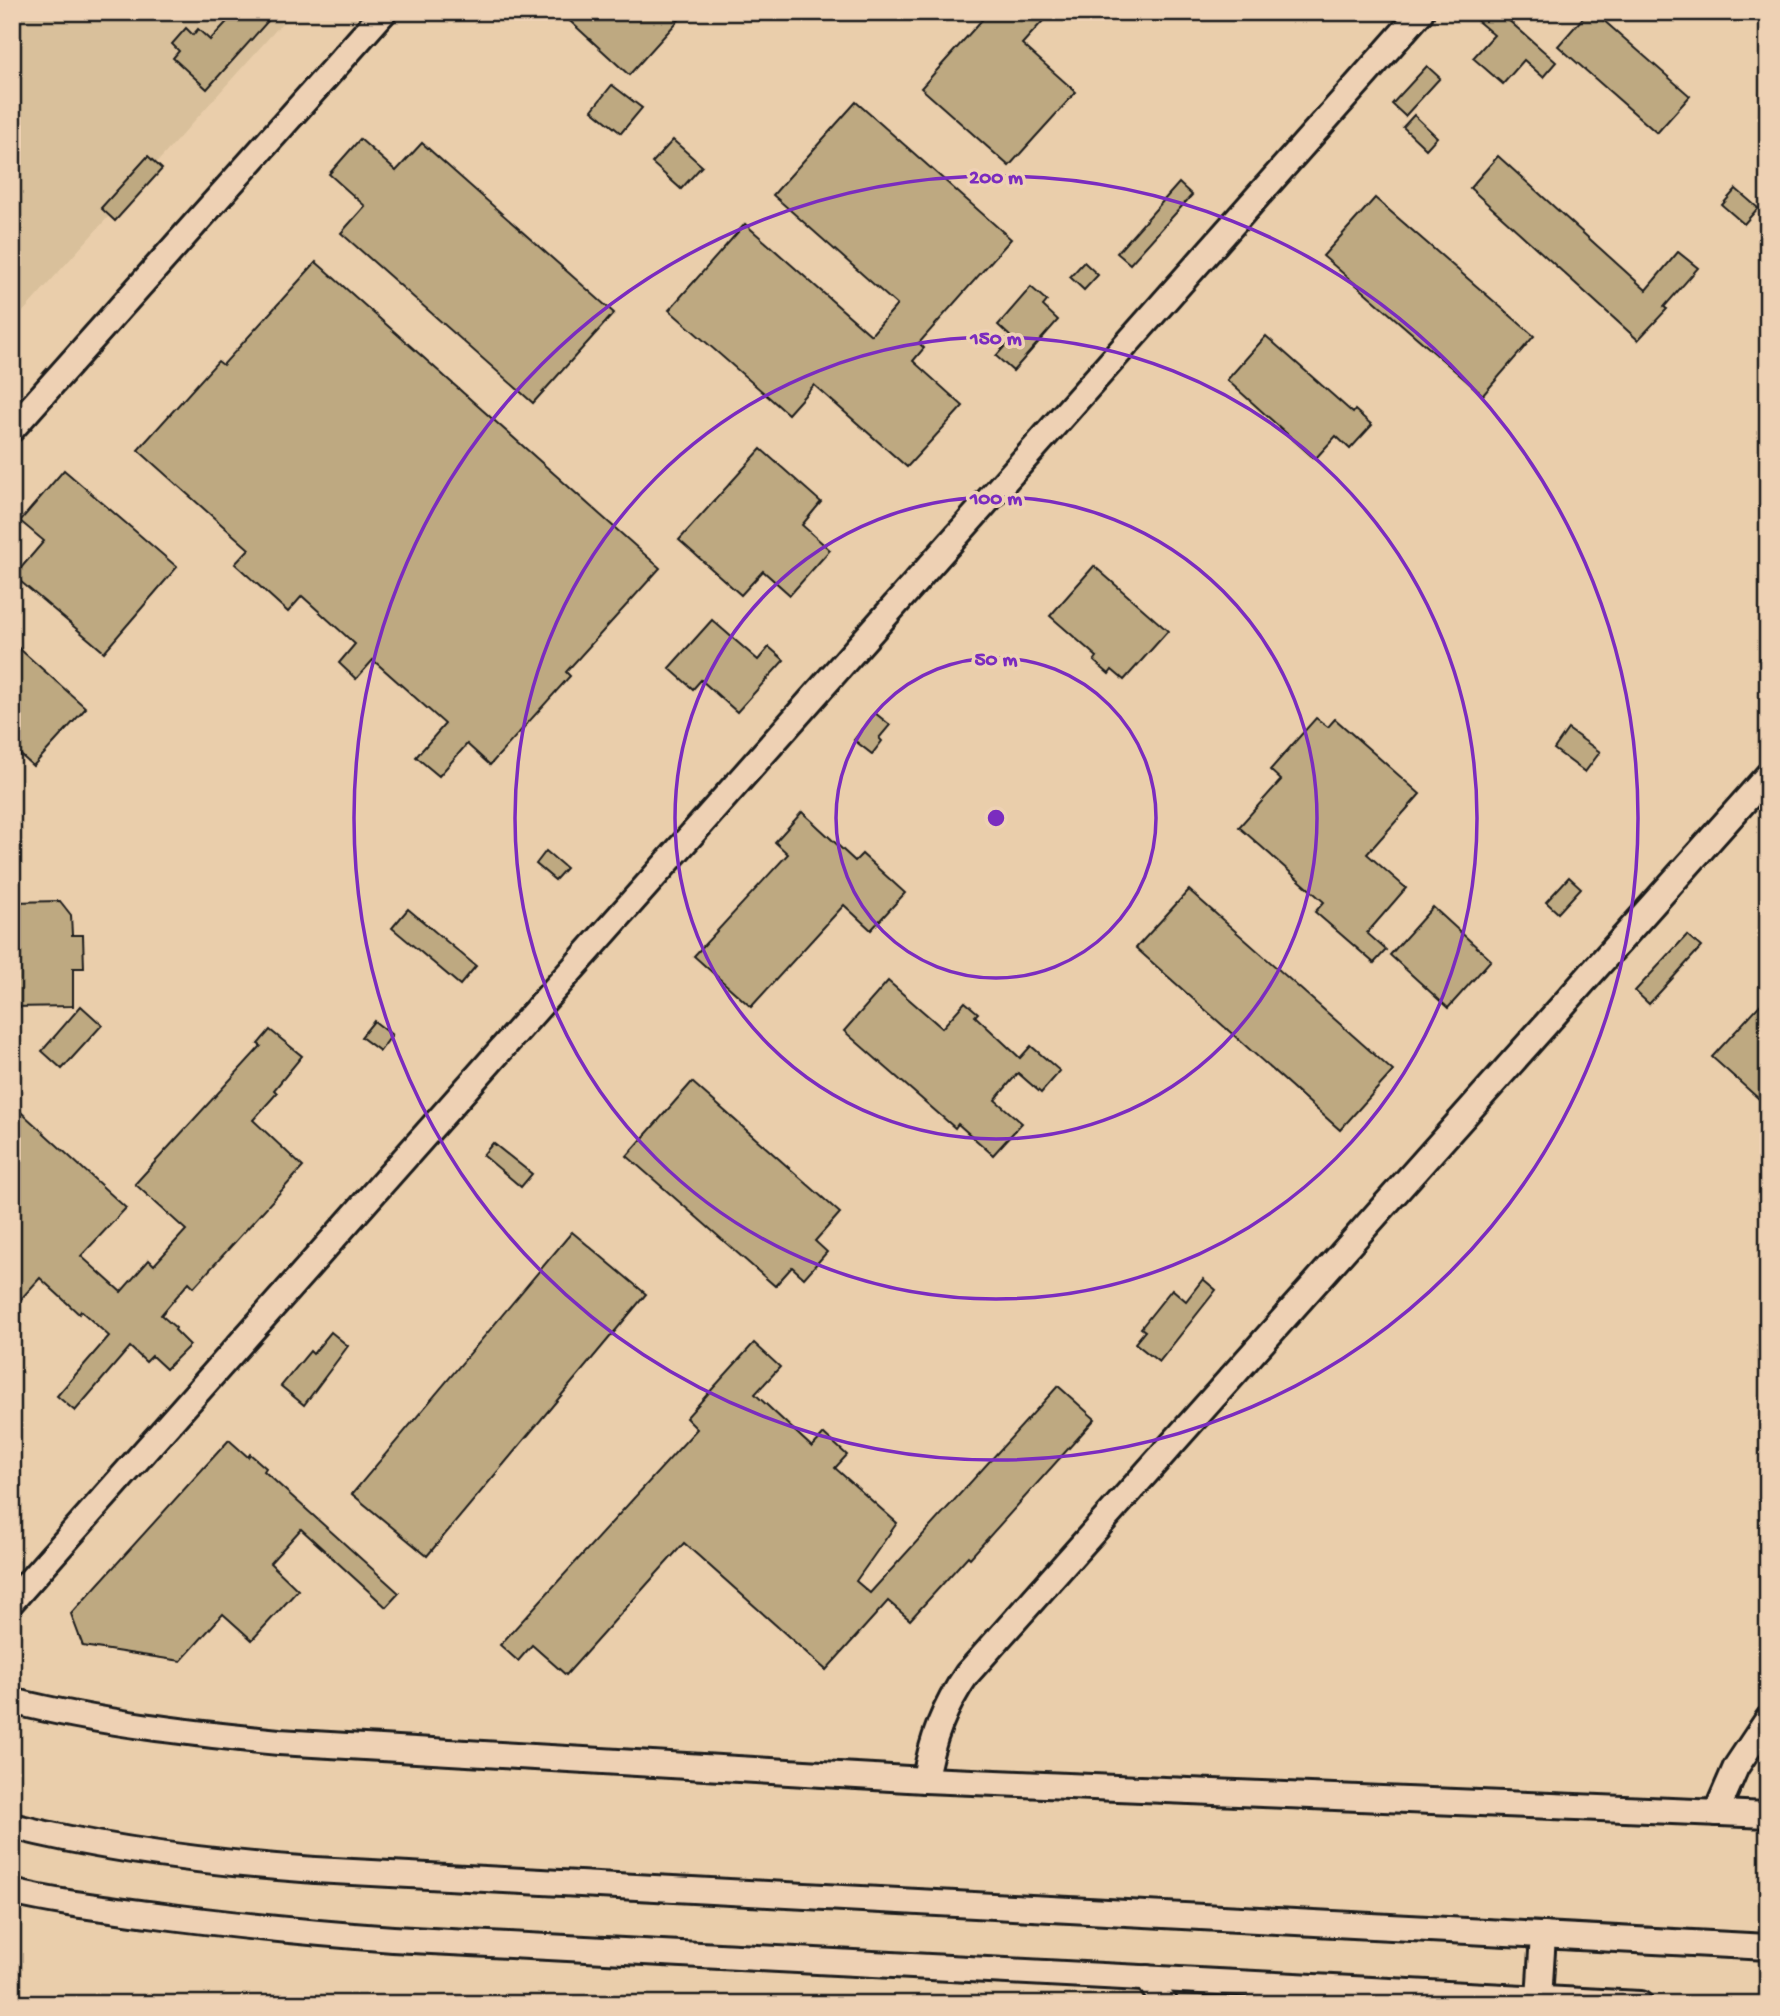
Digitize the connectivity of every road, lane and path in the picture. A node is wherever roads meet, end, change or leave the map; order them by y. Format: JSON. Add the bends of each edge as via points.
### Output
{"nodes":[{"id":1,"x":384,"y":12,"type":"edge"},
{"id":2,"x":1421,"y":12,"type":"edge"},
{"id":3,"x":12,"y":429,"type":"edge"},
{"id":4,"x":1768,"y":775,"type":"edge"},
{"id":5,"x":12,"y":1601,"type":"edge"},
{"id":6,"x":12,"y":1701,"type":"edge"},
{"id":7,"x":1768,"y":1719,"type":"edge"},
{"id":8,"x":925,"y":1780,"type":"junction"},
{"id":9,"x":1716,"y":1813,"type":"junction"},
{"id":10,"x":1768,"y":1815,"type":"edge"},
{"id":11,"x":12,"y":1826,"type":"edge"},
{"id":12,"x":12,"y":1892,"type":"edge"},
{"id":13,"x":1544,"y":1936,"type":"junction"},
{"id":14,"x":1768,"y":1947,"type":"edge"},
{"id":15,"x":1147,"y":1978,"type":"junction"},
{"id":16,"x":1539,"y":1999,"type":"junction"},
{"id":17,"x":1567,"y":2002,"type":"edge"},
{"id":18,"x":1165,"y":2004,"type":"edge"},
{"id":19,"x":1640,"y":2004,"type":"edge"}],
"edges":[{"from":1,"to":3,"type":"street"},
{"from":2,"to":5,"type":"street"},
{"from":4,"to":8,"type":"street","via":[[967,1674],[943,1713]]},
{"from":6,"to":8,"type":"street","via":[[108,1721],[279,1742]]},
{"from":7,"to":9,"type":"street","via":[[1736,1767]]},
{"from":8,"to":9,"type":"street"},
{"from":9,"to":10,"type":"street"},
{"from":11,"to":13,"type":"street","via":[[168,1856],[315,1871]]},
{"from":12,"to":15,"type":"street","via":[[301,1932]]},
{"from":13,"to":14,"type":"street"},
{"from":13,"to":16,"type":"street"},
{"from":15,"to":16,"type":"street"},
{"from":15,"to":18,"type":"street"},
{"from":16,"to":17,"type":"street"},
{"from":17,"to":19,"type":"street"}]}
